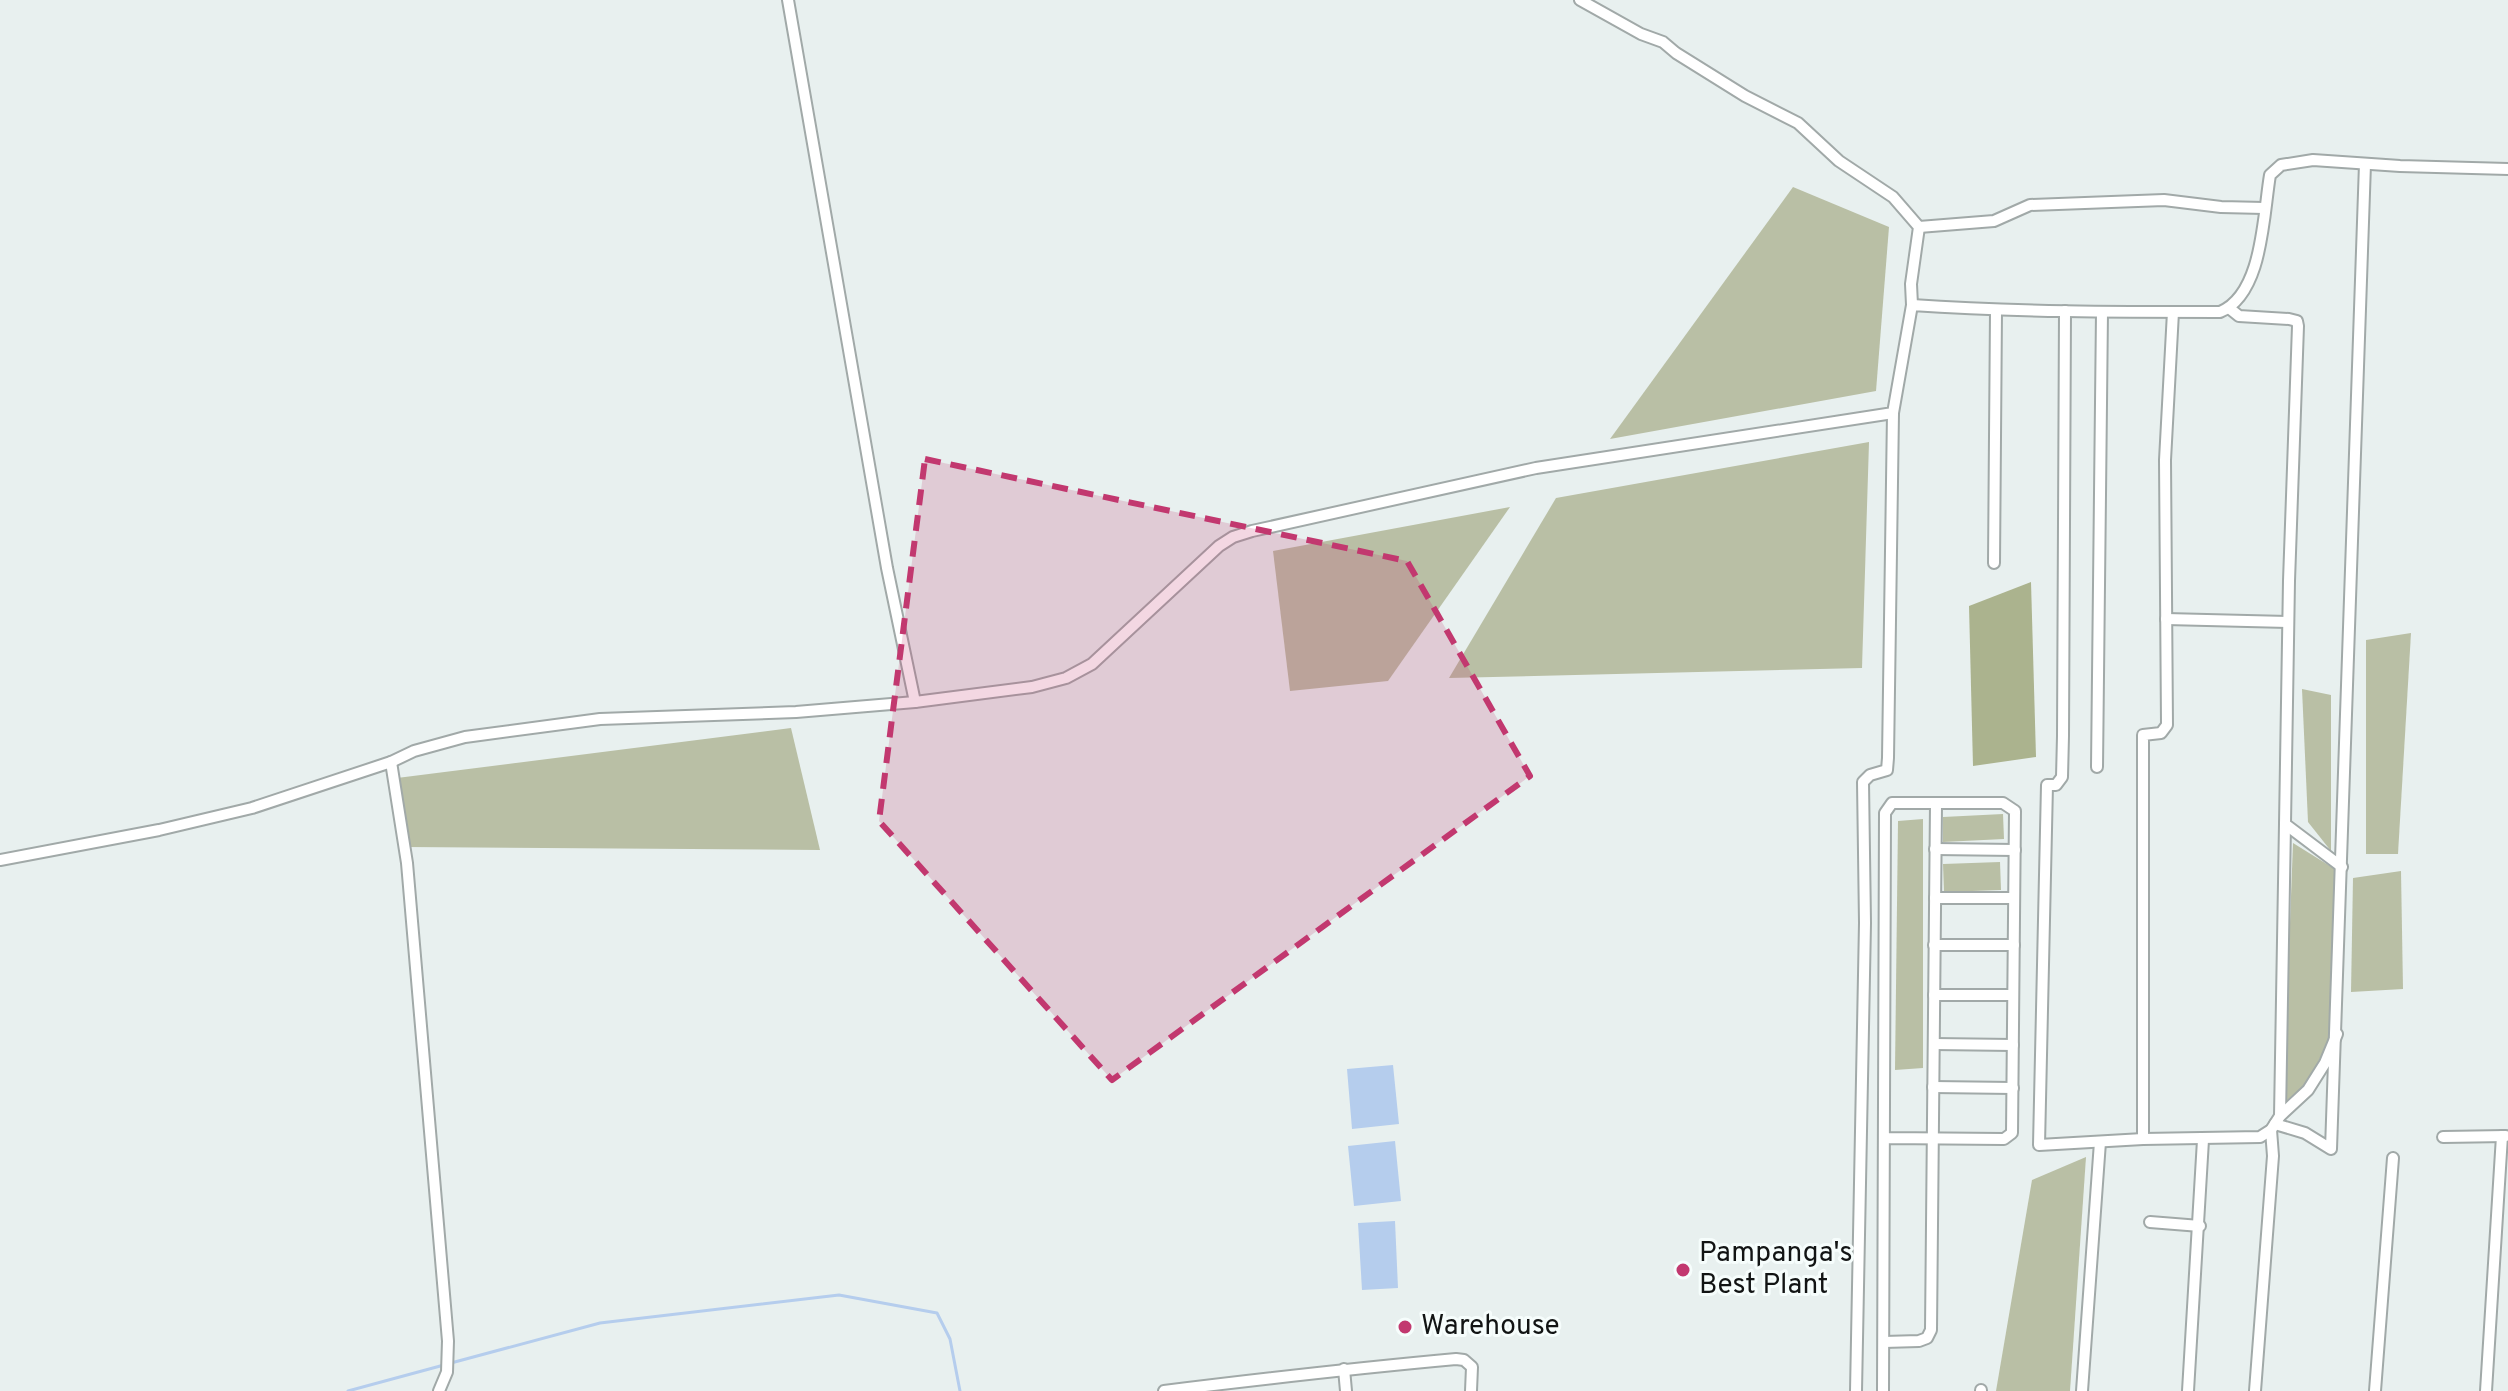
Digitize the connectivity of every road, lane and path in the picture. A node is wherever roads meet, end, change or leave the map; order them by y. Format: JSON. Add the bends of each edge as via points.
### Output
{"nodes":[{"id":1,"x":788,"y":0,"type":"edge"},
{"id":2,"x":1580,"y":0,"type":"edge"},
{"id":3,"x":2365,"y":164,"type":"junction"},
{"id":4,"x":2508,"y":169,"type":"edge"},
{"id":5,"x":2264,"y":208,"type":"junction"},
{"id":6,"x":1919,"y":227,"type":"junction"},
{"id":7,"x":1912,"y":305,"type":"junction"},
{"id":8,"x":2229,"y":308,"type":"junction"},
{"id":9,"x":1996,"y":311,"type":"junction"},
{"id":10,"x":2065,"y":311,"type":"junction"},
{"id":11,"x":2102,"y":312,"type":"junction"},
{"id":12,"x":2173,"y":312,"type":"junction"},
{"id":13,"x":1893,"y":413,"type":"junction"},
{"id":14,"x":1994,"y":563,"type":"dead end"},
{"id":15,"x":2166,"y":619,"type":"junction"},
{"id":16,"x":2288,"y":622,"type":"junction"},
{"id":17,"x":915,"y":702,"type":"junction"},
{"id":18,"x":391,"y":762,"type":"junction"},
{"id":19,"x":2097,"y":767,"type":"dead end"},
{"id":20,"x":1936,"y":804,"type":"junction"},
{"id":21,"x":2285,"y":824,"type":"junction"},
{"id":22,"x":1935,"y":849,"type":"junction"},
{"id":23,"x":2015,"y":850,"type":"junction"},
{"id":24,"x":0,"y":860,"type":"edge"},
{"id":25,"x":2342,"y":867,"type":"junction"},
{"id":26,"x":1935,"y":898,"type":"junction"},
{"id":27,"x":2014,"y":898,"type":"junction"},
{"id":28,"x":1934,"y":945,"type":"junction"},
{"id":29,"x":2014,"y":945,"type":"junction"},
{"id":30,"x":1934,"y":995,"type":"junction"},
{"id":31,"x":2013,"y":995,"type":"junction"},
{"id":32,"x":2337,"y":1034,"type":"junction"},
{"id":33,"x":1934,"y":1044,"type":"junction"},
{"id":34,"x":2013,"y":1045,"type":"junction"},
{"id":35,"x":1933,"y":1087,"type":"junction"},
{"id":36,"x":2013,"y":1088,"type":"junction"},
{"id":37,"x":2275,"y":1123,"type":"junction"},
{"id":38,"x":2505,"y":1136,"type":"edge"},
{"id":39,"x":2443,"y":1137,"type":"dead end"},
{"id":40,"x":1885,"y":1138,"type":"junction"},
{"id":41,"x":1933,"y":1138,"type":"junction"},
{"id":42,"x":2143,"y":1139,"type":"junction"},
{"id":43,"x":2203,"y":1140,"type":"junction"},
{"id":44,"x":2100,"y":1142,"type":"junction"},
{"id":45,"x":2393,"y":1158,"type":"dead end"},
{"id":46,"x":2150,"y":1222,"type":"dead end"},
{"id":47,"x":2200,"y":1226,"type":"junction"},
{"id":48,"x":1884,"y":1342,"type":"junction"},
{"id":49,"x":1344,"y":1369,"type":"junction"},
{"id":50,"x":1244,"y":1387,"type":"edge"},
{"id":51,"x":1195,"y":1389,"type":"edge"},
{"id":52,"x":439,"y":1391,"type":"edge"},
{"id":53,"x":1164,"y":1391,"type":"edge"},
{"id":54,"x":1346,"y":1391,"type":"edge"},
{"id":55,"x":1471,"y":1391,"type":"edge"},
{"id":56,"x":1856,"y":1391,"type":"edge"},
{"id":57,"x":1883,"y":1391,"type":"edge"},
{"id":58,"x":2082,"y":1391,"type":"edge"},
{"id":59,"x":2188,"y":1391,"type":"edge"},
{"id":60,"x":2255,"y":1391,"type":"edge"},
{"id":61,"x":2375,"y":1391,"type":"edge"},
{"id":62,"x":2486,"y":1391,"type":"edge"}],
"edges":[{"from":1,"to":17,"type":"street"},
{"from":2,"to":6,"type":"street","via":[[1663,42],[1745,96],[1798,123],[1839,161],[1893,197]]},
{"from":3,"to":4,"type":"street"},
{"from":3,"to":5,"type":"street","via":[[2313,160],[2281,165],[2270,175]]},
{"from":3,"to":25,"type":"street"},
{"from":5,"to":6,"type":"street","via":[[2164,200],[2030,205],[1994,221]]},
{"from":5,"to":8,"type":"street","via":[[2250,283]]},
{"from":6,"to":7,"type":"street"},
{"from":7,"to":9,"type":"street"},
{"from":7,"to":13,"type":"street"},
{"from":8,"to":12,"type":"street"},
{"from":8,"to":16,"type":"street","via":[[2239,316],[2289,319],[2298,326]]},
{"from":9,"to":10,"type":"street"},
{"from":9,"to":14,"type":"street"},
{"from":10,"to":11,"type":"street"},
{"from":10,"to":44,"type":"street","via":[[2062,777],[2056,785],[2047,785],[2039,1145]]},
{"from":11,"to":12,"type":"street"},
{"from":11,"to":19,"type":"street"},
{"from":12,"to":15,"type":"street","via":[[2165,460]]},
{"from":13,"to":17,"type":"street","via":[[1536,468],[1252,531],[1219,546],[1092,664],[1066,678]]},
{"from":13,"to":56,"type":"street","via":[[1888,758],[1887,770],[1863,782]]},
{"from":15,"to":16,"type":"street"},
{"from":15,"to":42,"type":"street","via":[[2167,725],[2161,733],[2143,735]]},
{"from":16,"to":21,"type":"street"},
{"from":17,"to":18,"type":"street","via":[[600,719],[465,737]]},
{"from":18,"to":24,"type":"street","via":[[252,808]]},
{"from":18,"to":52,"type":"street","via":[[407,863],[448,1341],[447,1372]]},
{"from":20,"to":22,"type":"street"},
{"from":20,"to":23,"type":"street","via":[[2012,807]]},
{"from":20,"to":40,"type":"street","via":[[1892,803],[1885,813]]},
{"from":21,"to":25,"type":"street"},
{"from":21,"to":37,"type":"street"},
{"from":22,"to":23,"type":"street"},
{"from":22,"to":26,"type":"street"},
{"from":23,"to":27,"type":"street"},
{"from":25,"to":32,"type":"street"},
{"from":26,"to":27,"type":"street"},
{"from":26,"to":28,"type":"street"},
{"from":27,"to":29,"type":"street"},
{"from":28,"to":29,"type":"street"},
{"from":28,"to":30,"type":"street"},
{"from":29,"to":31,"type":"street"},
{"from":30,"to":31,"type":"street"},
{"from":30,"to":33,"type":"street"},
{"from":31,"to":34,"type":"street"},
{"from":32,"to":37,"type":"street","via":[[2308,1090]]},
{"from":32,"to":37,"type":"street","via":[[2331,1149]]},
{"from":33,"to":34,"type":"street"},
{"from":33,"to":35,"type":"street"},
{"from":34,"to":36,"type":"street"},
{"from":35,"to":36,"type":"street"},
{"from":35,"to":41,"type":"street"},
{"from":36,"to":41,"type":"street","via":[[2012,1133],[2004,1139]]},
{"from":37,"to":43,"type":"street","via":[[2260,1137]]},
{"from":37,"to":60,"type":"street"},
{"from":38,"to":39,"type":"street"},
{"from":38,"to":62,"type":"street"},
{"from":40,"to":41,"type":"street"},
{"from":40,"to":48,"type":"street"},
{"from":41,"to":48,"type":"street","via":[[1931,1330],[1919,1341]]},
{"from":42,"to":43,"type":"street"},
{"from":42,"to":44,"type":"street"},
{"from":43,"to":47,"type":"street"},
{"from":44,"to":58,"type":"street"},
{"from":45,"to":61,"type":"street"},
{"from":46,"to":47,"type":"street"},
{"from":47,"to":59,"type":"street"},
{"from":48,"to":57,"type":"street"},
{"from":49,"to":50,"type":"street"},
{"from":49,"to":54,"type":"street"},
{"from":49,"to":55,"type":"street","via":[[1464,1360],[1472,1367]]},
{"from":50,"to":51,"type":"street"},
{"from":51,"to":53,"type":"street"}]}
